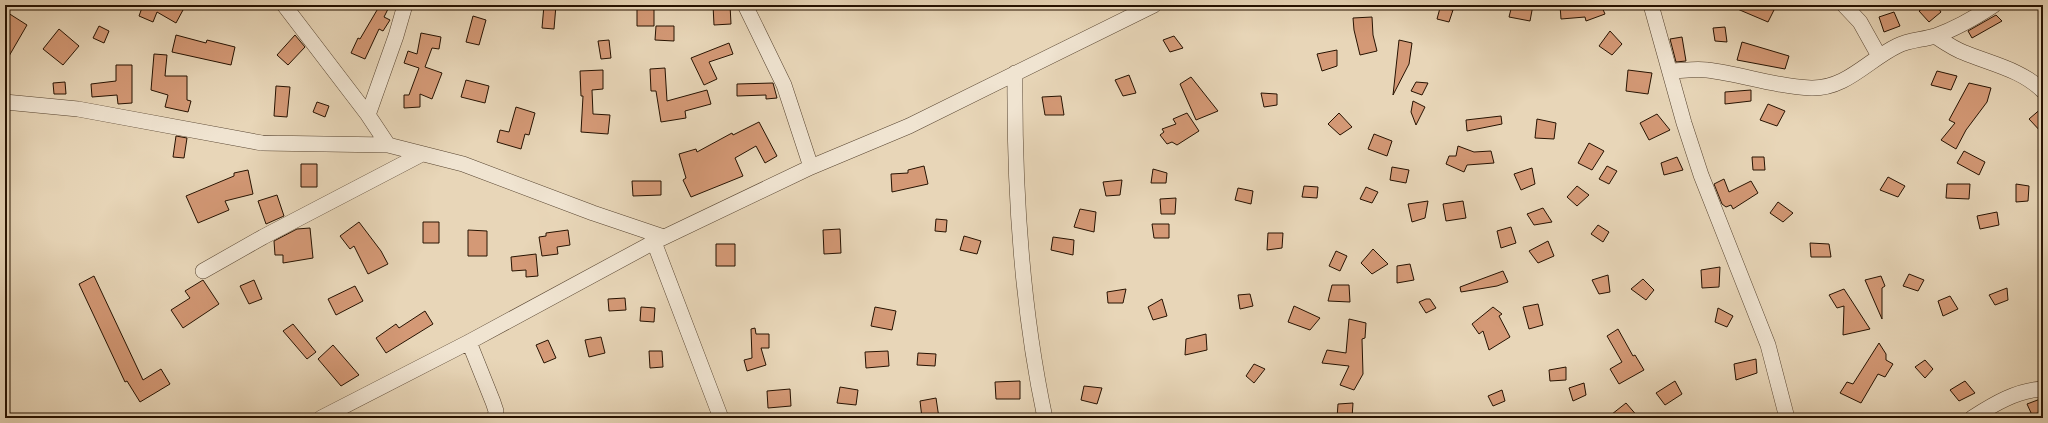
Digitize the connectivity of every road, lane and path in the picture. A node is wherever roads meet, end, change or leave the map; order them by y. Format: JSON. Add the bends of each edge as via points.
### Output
{"nodes":[{"id":1,"x":284,"y":5,"type":"edge"},
{"id":2,"x":405,"y":5,"type":"edge"},
{"id":3,"x":745,"y":5,"type":"edge"},
{"id":4,"x":1154,"y":5,"type":"edge"},
{"id":5,"x":1651,"y":5,"type":"edge"},
{"id":6,"x":1844,"y":5,"type":"edge"},
{"id":7,"x":1994,"y":5,"type":"edge"},
{"id":8,"x":1935,"y":36,"type":"junction"},
{"id":9,"x":1880,"y":56,"type":"junction"},
{"id":10,"x":1671,"y":72,"type":"junction"},
{"id":11,"x":1015,"y":73,"type":"junction"},
{"id":12,"x":2043,"y":91,"type":"edge"},
{"id":13,"x":5,"y":102,"type":"edge"},
{"id":14,"x":368,"y":115,"type":"junction"},
{"id":15,"x":388,"y":145,"type":"junction"},
{"id":16,"x":422,"y":154,"type":"junction"},
{"id":17,"x":811,"y":167,"type":"junction"},
{"id":18,"x":659,"y":239,"type":"junction"},
{"id":19,"x":203,"y":271,"type":"dead end"},
{"id":20,"x":469,"y":342,"type":"junction"},
{"id":21,"x":2043,"y":389,"type":"edge"},
{"id":22,"x":321,"y":418,"type":"edge"},
{"id":23,"x":495,"y":418,"type":"edge"},
{"id":24,"x":721,"y":418,"type":"edge"},
{"id":25,"x":1045,"y":418,"type":"edge"},
{"id":26,"x":1787,"y":418,"type":"edge"},
{"id":27,"x":1972,"y":418,"type":"edge"}],
"edges":[{"from":1,"to":14,"type":"street"},
{"from":2,"to":14,"type":"street"},
{"from":3,"to":17,"type":"street","via":[[784,85]]},
{"from":4,"to":11,"type":"street"},
{"from":5,"to":10,"type":"street"},
{"from":6,"to":9,"type":"street","via":[[1860,22]]},
{"from":7,"to":8,"type":"street","via":[[1980,15]]},
{"from":8,"to":9,"type":"street","via":[[1904,43]]},
{"from":8,"to":12,"type":"street","via":[[1963,53],[2019,73]]},
{"from":9,"to":10,"type":"street","via":[[1850,77],[1825,87],[1812,88],[1776,84],[1705,69]]},
{"from":10,"to":26,"type":"street","via":[[1701,175],[1768,345]]},
{"from":11,"to":17,"type":"street","via":[[909,126]]},
{"from":11,"to":25,"type":"street","via":[[1014,150],[1025,307]]},
{"from":13,"to":15,"type":"street","via":[[78,109],[262,142]]},
{"from":14,"to":15,"type":"street"},
{"from":15,"to":16,"type":"street"},
{"from":16,"to":18,"type":"street","via":[[463,164]]},
{"from":16,"to":19,"type":"street"},
{"from":17,"to":18,"type":"street"},
{"from":18,"to":20,"type":"street"},
{"from":18,"to":24,"type":"street"},
{"from":20,"to":22,"type":"street"},
{"from":20,"to":23,"type":"street","via":[[493,402]]},
{"from":21,"to":27,"type":"street","via":[[2032,389],[2009,397]]}]}
